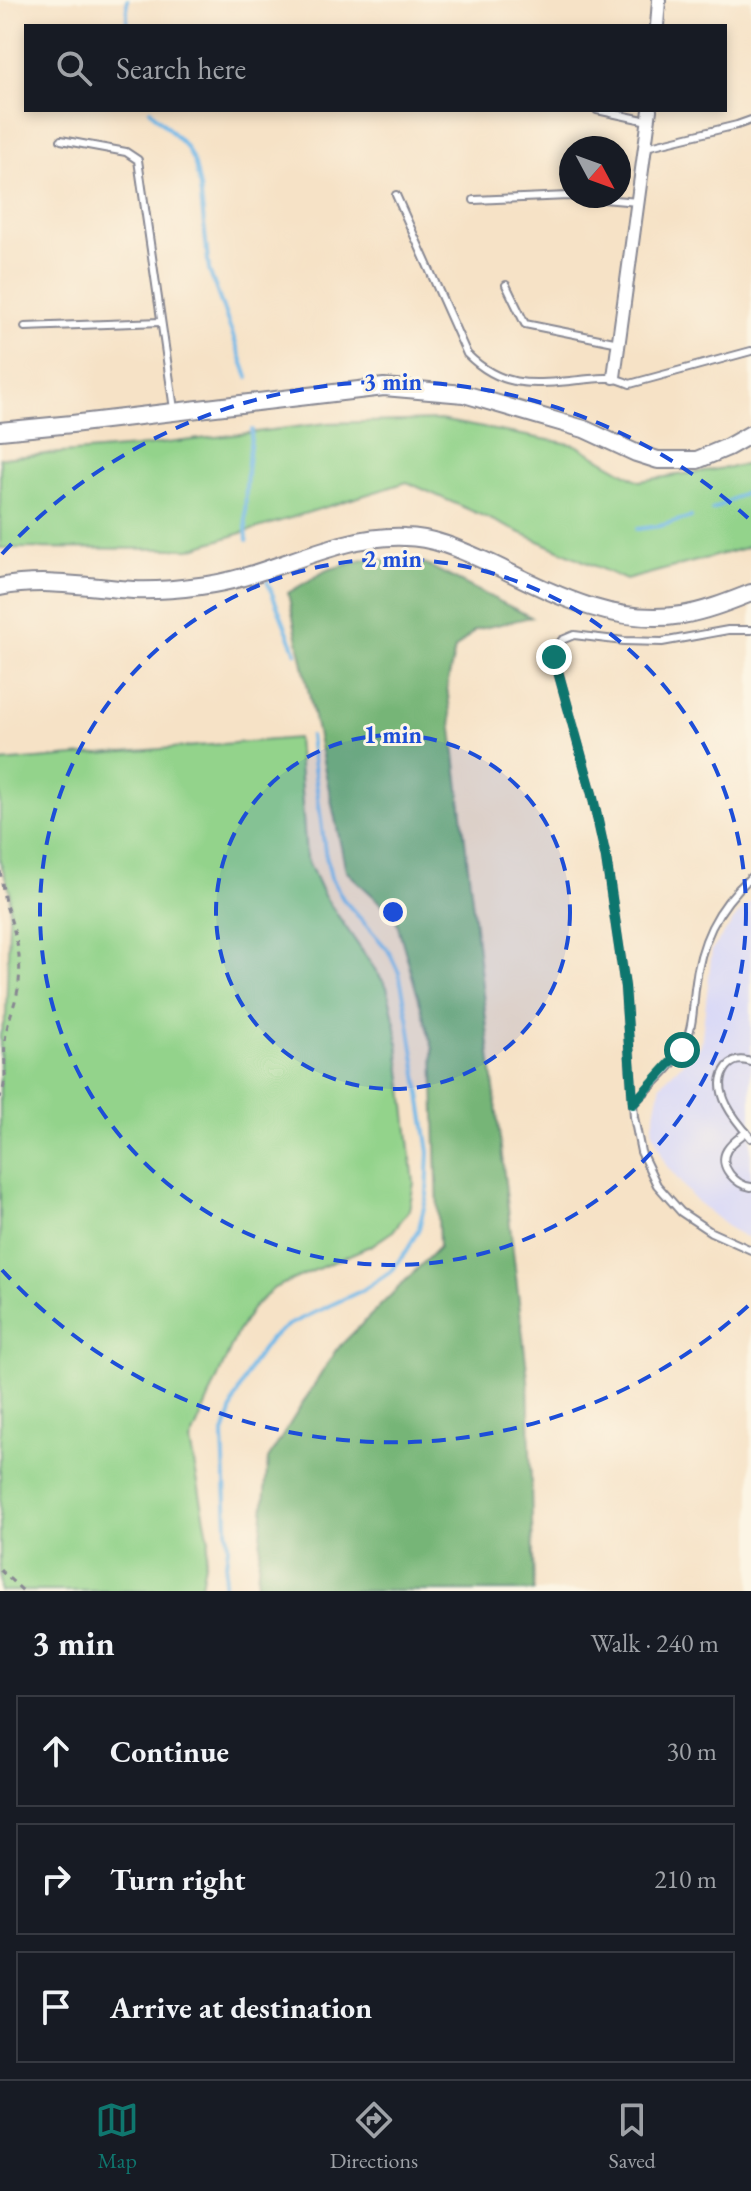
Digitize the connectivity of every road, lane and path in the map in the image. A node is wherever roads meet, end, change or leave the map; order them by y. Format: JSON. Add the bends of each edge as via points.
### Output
{"nodes":[{"id":1,"x":659,"y":0,"type":"edge"},
{"id":2,"x":657,"y":24,"type":"edge"},
{"id":3,"x":615,"y":112,"type":"edge"},
{"id":4,"x":650,"y":116,"type":"edge"},
{"id":5,"x":751,"y":120,"type":"edge"},
{"id":6,"x":61,"y":140,"type":"dead end"},
{"id":7,"x":646,"y":147,"type":"junction"},
{"id":8,"x":396,"y":195,"type":"dead end"},
{"id":9,"x":474,"y":200,"type":"dead end"},
{"id":10,"x":638,"y":202,"type":"junction"},
{"id":11,"x":506,"y":285,"type":"dead end"},
{"id":12,"x":161,"y":322,"type":"junction"},
{"id":13,"x":25,"y":327,"type":"dead end"},
{"id":14,"x":619,"y":343,"type":"junction"},
{"id":15,"x":751,"y":351,"type":"edge"},
{"id":16,"x":614,"y":377,"type":"junction"},
{"id":17,"x":174,"y":412,"type":"junction"},
{"id":18,"x":0,"y":431,"type":"edge"},
{"id":19,"x":751,"y":434,"type":"edge"},
{"id":20,"x":0,"y":587,"type":"edge"},
{"id":21,"x":751,"y":593,"type":"edge"},
{"id":22,"x":751,"y":630,"type":"edge"},
{"id":23,"x":0,"y":871,"type":"edge"},
{"id":24,"x":751,"y":877,"type":"edge"},
{"id":25,"x":751,"y":1062,"type":"edge"},
{"id":26,"x":0,"y":1098,"type":"edge"},
{"id":27,"x":633,"y":1104,"type":"junction"},
{"id":28,"x":748,"y":1135,"type":"edge"},
{"id":29,"x":751,"y":1187,"type":"edge"},
{"id":30,"x":751,"y":1250,"type":"edge"},
{"id":31,"x":0,"y":1570,"type":"edge"},
{"id":32,"x":23,"y":1591,"type":"edge"}],
"edges":[{"from":1,"to":2,"type":"street"},
{"from":3,"to":4,"type":"lane"},
{"from":4,"to":7,"type":"street"},
{"from":5,"to":7,"type":"lane"},
{"from":6,"to":12,"type":"lane","via":[[126,152],[138,160]]},
{"from":7,"to":10,"type":"street"},
{"from":8,"to":16,"type":"lane","via":[[467,354],[478,365],[517,382]]},
{"from":9,"to":10,"type":"lane","via":[[568,196]]},
{"from":10,"to":14,"type":"street"},
{"from":11,"to":14,"type":"lane","via":[[525,324]]},
{"from":12,"to":13,"type":"lane"},
{"from":12,"to":17,"type":"lane"},
{"from":14,"to":16,"type":"street"},
{"from":15,"to":16,"type":"lane","via":[[630,384]]},
{"from":17,"to":18,"type":"main road"},
{"from":17,"to":19,"type":"main road","via":[[384,387],[464,394],[584,429],[658,460],[697,460]]},
{"from":20,"to":21,"type":"main road","via":[[202,586],[339,545],[409,536],[448,546],[561,597],[620,615],[683,614]]},
{"from":22,"to":27,"type":"lane","via":[[662,642],[574,635],[562,640],[554,657],[592,794],[617,922]]},
{"from":23,"to":26,"type":"path","via":[[20,965],[5,1043],[6,1085]]},
{"from":24,"to":27,"type":"lane","via":[[720,912],[703,945],[682,1050]]},
{"from":25,"to":28,"type":"lane","via":[[730,1064],[720,1086]]},
{"from":27,"to":30,"type":"lane","via":[[641,1152],[668,1199],[695,1223]]},
{"from":28,"to":29,"type":"lane","via":[[724,1158],[732,1178]]},
{"from":31,"to":32,"type":"path"}]}
